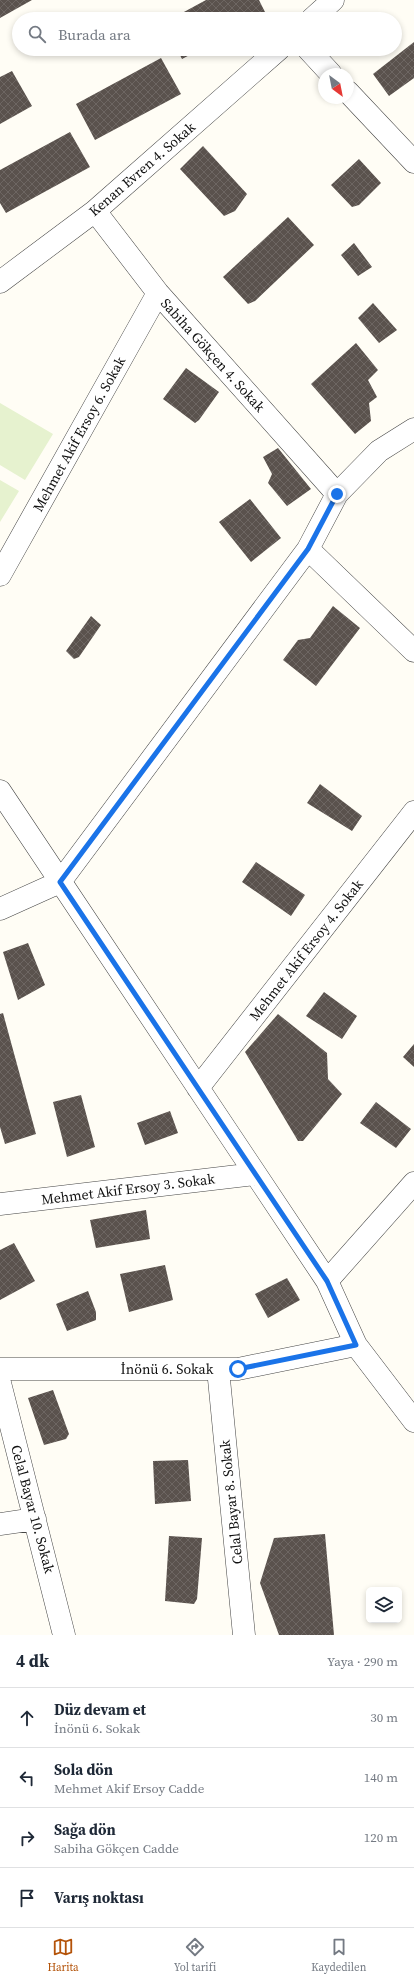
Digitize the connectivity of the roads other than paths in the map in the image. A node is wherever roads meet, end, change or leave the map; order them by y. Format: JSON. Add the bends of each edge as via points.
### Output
{"nodes":[{"id":1,"x":333,"y":0,"type":"edge"},
{"id":2,"x":320,"y":12,"type":"edge"},
{"id":3,"x":271,"y":56,"type":"edge"},
{"id":4,"x":314,"y":56,"type":"edge"},
{"id":5,"x":325,"y":68,"type":"edge"},
{"id":6,"x":354,"y":98,"type":"edge"},
{"id":7,"x":414,"y":162,"type":"edge"},
{"id":8,"x":96,"y":211,"type":"junction"},
{"id":9,"x":0,"y":282,"type":"edge"},
{"id":10,"x":158,"y":293,"type":"junction"},
{"id":11,"x":414,"y":429,"type":"edge"},
{"id":12,"x":337,"y":494,"type":"junction"},
{"id":13,"x":308,"y":549,"type":"junction"},
{"id":14,"x":0,"y":575,"type":"edge"},
{"id":15,"x":414,"y":651,"type":"edge"},
{"id":16,"x":0,"y":791,"type":"edge"},
{"id":17,"x":414,"y":812,"type":"edge"},
{"id":18,"x":60,"y":882,"type":"junction"},
{"id":19,"x":0,"y":909,"type":"edge"},
{"id":20,"x":198,"y":1088,"type":"junction"},
{"id":21,"x":255,"y":1174,"type":"junction"},
{"id":22,"x":414,"y":1183,"type":"edge"},
{"id":23,"x":0,"y":1204,"type":"edge"},
{"id":24,"x":327,"y":1281,"type":"junction"},
{"id":25,"x":356,"y":1345,"type":"junction"},
{"id":26,"x":0,"y":1369,"type":"edge"},
{"id":27,"x":218,"y":1369,"type":"junction"},
{"id":28,"x":0,"y":1383,"type":"edge"},
{"id":29,"x":414,"y":1420,"type":"edge"},
{"id":30,"x":35,"y":1519,"type":"junction"},
{"id":31,"x":0,"y":1524,"type":"edge"},
{"id":32,"x":64,"y":1635,"type":"edge"},
{"id":33,"x":244,"y":1635,"type":"edge"}],
"edges":[{"from":1,"to":2,"type":"street"},
{"from":3,"to":8,"type":"street","name":"Kenan Evren 4. Sokak"},
{"from":4,"to":5,"type":"street"},
{"from":6,"to":7,"type":"street"},
{"from":8,"to":9,"type":"street","name":"Kenan Evren 4. Sokak"},
{"from":8,"to":10,"type":"street","name":"Sabiha Gökçen 4. Sokak"},
{"from":10,"to":12,"type":"street","name":"Sabiha Gökçen 4. Sokak"},
{"from":10,"to":14,"type":"street","name":"Mehmet Akif Ersoy 6. Sokak"},
{"from":11,"to":12,"type":"street","via":[[379,451]]},
{"from":12,"to":13,"type":"street"},
{"from":13,"to":15,"type":"street"},
{"from":13,"to":18,"type":"street"},
{"from":16,"to":18,"type":"street"},
{"from":17,"to":20,"type":"street","name":"Mehmet Akif Ersoy 4. Sokak"},
{"from":18,"to":19,"type":"street"},
{"from":18,"to":20,"type":"street"},
{"from":20,"to":21,"type":"street"},
{"from":21,"to":23,"type":"street","name":"Mehmet Akif Ersoy 3. Sokak"},
{"from":21,"to":24,"type":"street"},
{"from":22,"to":24,"type":"street"},
{"from":24,"to":25,"type":"street"},
{"from":25,"to":27,"type":"street","name":"İnönü 6. Sokak","via":[[238,1369]]},
{"from":25,"to":29,"type":"street"},
{"from":26,"to":27,"type":"street","name":"İnönü 6. Sokak"},
{"from":27,"to":33,"type":"street","name":"Celal Bayar 8. Sokak"},
{"from":28,"to":30,"type":"street","name":"Celal Bayar 10. Sokak"},
{"from":30,"to":31,"type":"street"},
{"from":30,"to":32,"type":"street","name":"Celal Bayar 10. Sokak"}]}
